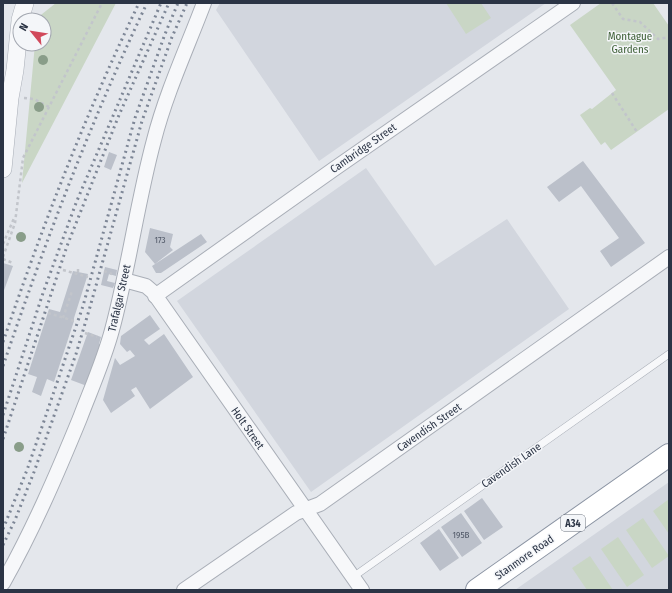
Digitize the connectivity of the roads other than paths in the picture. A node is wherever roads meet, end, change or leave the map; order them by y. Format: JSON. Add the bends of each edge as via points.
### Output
{"nodes":[{"id":1,"x":204,"y":3,"type":"edge"},
{"id":2,"x":573,"y":3,"type":"edge"},
{"id":3,"x":17,"y":52,"type":"edge"},
{"id":4,"x":3,"y":169,"type":"edge"},
{"id":5,"x":669,"y":257,"type":"edge"},
{"id":6,"x":118,"y":279,"type":"junction"},
{"id":7,"x":155,"y":296,"type":"junction"},
{"id":8,"x":669,"y":354,"type":"edge"},
{"id":9,"x":669,"y":455,"type":"edge"},
{"id":10,"x":305,"y":510,"type":"junction"},
{"id":11,"x":353,"y":577,"type":"junction"},
{"id":12,"x":3,"y":583,"type":"edge"},
{"id":13,"x":485,"y":588,"type":"edge"},
{"id":14,"x":184,"y":590,"type":"edge"},
{"id":15,"x":362,"y":590,"type":"edge"}],
"edges":[{"from":1,"to":6,"type":"street","name":"Trafalgar Street","via":[[158,125]]},
{"from":2,"to":7,"type":"street","name":"Cambridge Street"},
{"from":3,"to":4,"type":"street"},
{"from":5,"to":10,"type":"street","name":"Cavendish Street","via":[[320,504]]},
{"from":6,"to":7,"type":"street","name":"Holt Street","via":[[146,286]]},
{"from":6,"to":12,"type":"street","name":"Trafalgar Street","via":[[110,338],[86,403],[36,520]]},
{"from":7,"to":10,"type":"street","name":"Holt Street"},
{"from":8,"to":11,"type":"lane","name":"Cavendish Lane"},
{"from":9,"to":13,"type":"highway","name":"Stanmore Road","number":"A34"},
{"from":10,"to":11,"type":"street","name":"Holt Street"},
{"from":10,"to":14,"type":"street","name":"Cavendish Street","via":[[296,513]]},
{"from":11,"to":15,"type":"street","name":"Holt Street"}]}
